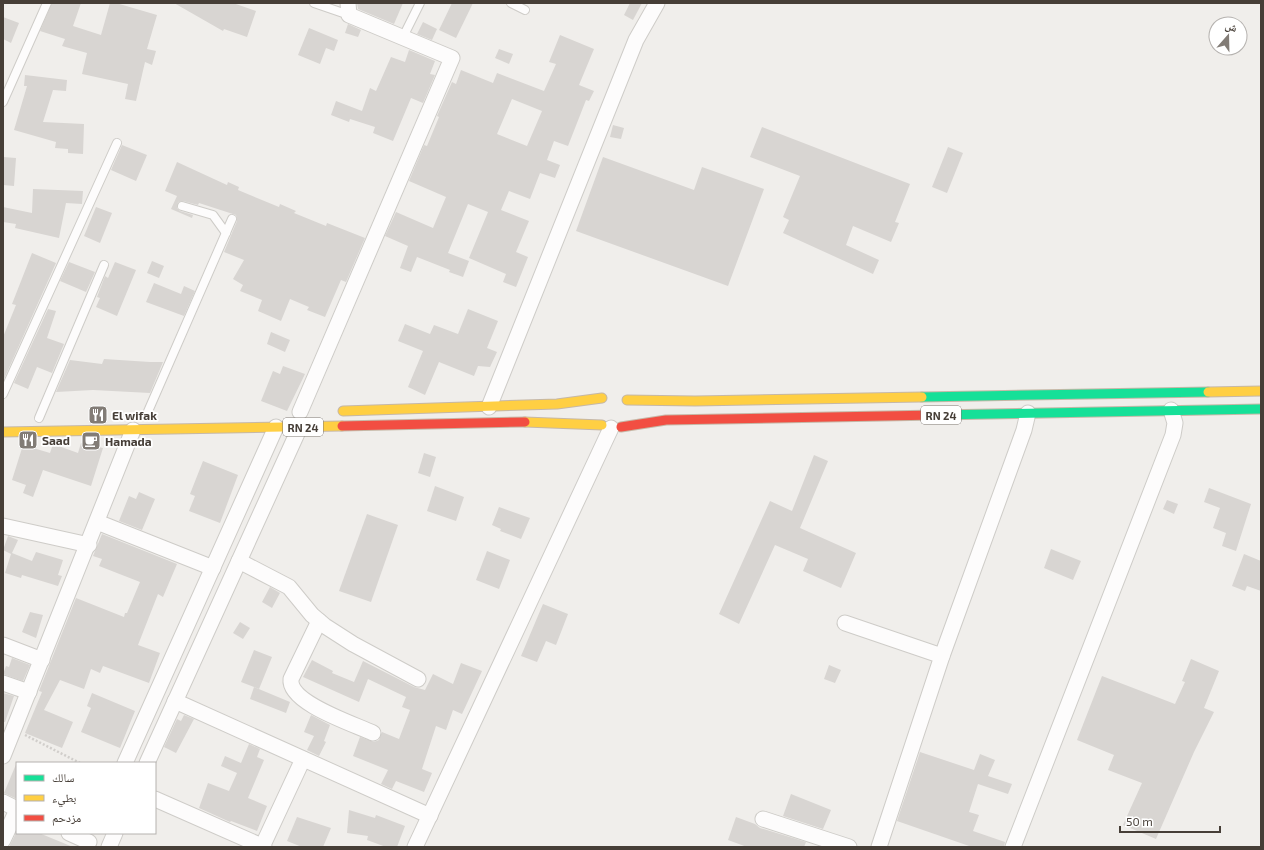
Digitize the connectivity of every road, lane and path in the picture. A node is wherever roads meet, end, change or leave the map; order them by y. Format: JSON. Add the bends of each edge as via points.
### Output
{"nodes":[{"id":1,"x":47,"y":3,"type":"edge"},
{"id":2,"x":314,"y":3,"type":"edge"},
{"id":3,"x":420,"y":3,"type":"edge"},
{"id":4,"x":511,"y":3,"type":"edge"},
{"id":5,"x":657,"y":3,"type":"edge"},
{"id":6,"x":348,"y":9,"type":"edge"},
{"id":7,"x":525,"y":10,"type":"dead end"},
{"id":8,"x":403,"y":36,"type":"junction"},
{"id":9,"x":3,"y":102,"type":"edge"},
{"id":10,"x":117,"y":143,"type":"dead end"},
{"id":11,"x":182,"y":206,"type":"dead end"},
{"id":12,"x":232,"y":219,"type":"dead end"},
{"id":13,"x":226,"y":233,"type":"junction"},
{"id":14,"x":104,"y":265,"type":"dead end"},
{"id":15,"x":1261,"y":391,"type":"edge"},
{"id":16,"x":3,"y":394,"type":"edge"},
{"id":17,"x":602,"y":398,"type":"junction"},
{"id":18,"x":627,"y":400,"type":"junction"},
{"id":19,"x":489,"y":407,"type":"junction"},
{"id":20,"x":1261,"y":409,"type":"edge"},
{"id":21,"x":1171,"y":410,"type":"junction"},
{"id":22,"x":332,"y":411,"type":"dead end"},
{"id":23,"x":1028,"y":413,"type":"junction"},
{"id":24,"x":300,"y":416,"type":"junction"},
{"id":25,"x":39,"y":418,"type":"dead end"},
{"id":26,"x":143,"y":420,"type":"junction"},
{"id":27,"x":276,"y":427,"type":"junction"},
{"id":28,"x":611,"y":427,"type":"junction"},
{"id":29,"x":3,"y":432,"type":"edge"},
{"id":30,"x":98,"y":522,"type":"junction"},
{"id":31,"x":3,"y":526,"type":"edge"},
{"id":32,"x":89,"y":545,"type":"junction"},
{"id":33,"x":239,"y":561,"type":"junction"},
{"id":34,"x":213,"y":568,"type":"junction"},
{"id":35,"x":319,"y":621,"type":"junction"},
{"id":36,"x":844,"y":623,"type":"dead end"},
{"id":37,"x":3,"y":645,"type":"edge"},
{"id":38,"x":942,"y":656,"type":"junction"},
{"id":39,"x":42,"y":660,"type":"junction"},
{"id":40,"x":418,"y":679,"type":"dead end"},
{"id":41,"x":3,"y":683,"type":"edge"},
{"id":42,"x":29,"y":692,"type":"junction"},
{"id":43,"x":175,"y":701,"type":"junction"},
{"id":44,"x":8,"y":727,"type":"edge"},
{"id":45,"x":373,"y":733,"type":"dead end"},
{"id":46,"x":3,"y":756,"type":"edge"},
{"id":47,"x":303,"y":759,"type":"junction"},
{"id":48,"x":78,"y":762,"type":"edge"},
{"id":49,"x":124,"y":762,"type":"edge"},
{"id":50,"x":147,"y":762,"type":"edge"},
{"id":51,"x":156,"y":799,"type":"edge"},
{"id":52,"x":3,"y":802,"type":"edge"},
{"id":53,"x":16,"y":808,"type":"edge"},
{"id":54,"x":16,"y":811,"type":"edge"},
{"id":55,"x":430,"y":816,"type":"junction"},
{"id":56,"x":763,"y":819,"type":"dead end"},
{"id":57,"x":72,"y":834,"type":"edge"},
{"id":58,"x":115,"y":834,"type":"edge"},
{"id":59,"x":3,"y":840,"type":"edge"},
{"id":60,"x":89,"y":841,"type":"edge"},
{"id":61,"x":109,"y":847,"type":"edge"},
{"id":62,"x":263,"y":847,"type":"edge"},
{"id":63,"x":415,"y":847,"type":"edge"},
{"id":64,"x":849,"y":847,"type":"edge"},
{"id":65,"x":879,"y":847,"type":"edge"},
{"id":66,"x":1013,"y":847,"type":"edge"}],
"edges":[{"from":1,"to":9,"type":"lane"},
{"from":2,"to":6,"type":"lane"},
{"from":3,"to":8,"type":"lane"},
{"from":4,"to":7,"type":"lane"},
{"from":5,"to":19,"type":"street","via":[[636,40]]},
{"from":6,"to":8,"type":"street"},
{"from":8,"to":24,"type":"street","via":[[452,58]]},
{"from":10,"to":16,"type":"lane"},
{"from":11,"to":13,"type":"lane","via":[[213,216]]},
{"from":12,"to":13,"type":"lane"},
{"from":13,"to":26,"type":"lane"},
{"from":14,"to":25,"type":"lane"},
{"from":15,"to":18,"type":"highway","number":"RN 24","via":[[703,401]]},
{"from":17,"to":18,"type":"highway","via":[[615,394]]},
{"from":17,"to":19,"type":"highway","number":"RN 24","via":[[557,404]]},
{"from":17,"to":28,"type":"highway","via":[[596,411]]},
{"from":18,"to":28,"type":"highway","via":[[631,412],[625,424]]},
{"from":19,"to":22,"type":"highway","number":"RN 24"},
{"from":20,"to":21,"type":"highway","number":"RN 24"},
{"from":21,"to":23,"type":"highway","number":"RN 24"},
{"from":21,"to":66,"type":"street","via":[[1175,423],[1173,435]]},
{"from":23,"to":28,"type":"highway","number":"RN 24","via":[[666,420]]},
{"from":23,"to":38,"type":"street","via":[[1022,437]]},
{"from":24,"to":27,"type":"highway","number":"RN 24"},
{"from":24,"to":28,"type":"highway","number":"RN 24","via":[[540,422]]},
{"from":24,"to":33,"type":"street"},
{"from":26,"to":27,"type":"highway","number":"RN 24"},
{"from":26,"to":29,"type":"highway","number":"RN 24"},
{"from":26,"to":30,"type":"street"},
{"from":27,"to":34,"type":"street"},
{"from":28,"to":55,"type":"street"},
{"from":30,"to":32,"type":"street"},
{"from":30,"to":34,"type":"street"},
{"from":31,"to":32,"type":"street"},
{"from":32,"to":39,"type":"street"},
{"from":33,"to":35,"type":"street","via":[[289,587]]},
{"from":33,"to":43,"type":"street"},
{"from":34,"to":49,"type":"street"},
{"from":35,"to":40,"type":"street","via":[[353,644]]},
{"from":35,"to":45,"type":"street","via":[[290,685],[295,693],[312,705]]},
{"from":36,"to":38,"type":"street"},
{"from":37,"to":39,"type":"street"},
{"from":38,"to":65,"type":"street"},
{"from":39,"to":42,"type":"street"},
{"from":41,"to":42,"type":"street"},
{"from":42,"to":44,"type":"street"},
{"from":43,"to":47,"type":"street"},
{"from":43,"to":50,"type":"street"},
{"from":44,"to":46,"type":"street"},
{"from":44,"to":48,"type":"path"},
{"from":47,"to":55,"type":"street"},
{"from":47,"to":62,"type":"street"},
{"from":51,"to":62,"type":"street"},
{"from":52,"to":53,"type":"street"},
{"from":54,"to":59,"type":"street"},
{"from":55,"to":63,"type":"street"},
{"from":56,"to":64,"type":"street"},
{"from":57,"to":60,"type":"street"},
{"from":58,"to":61,"type":"street"}]}
